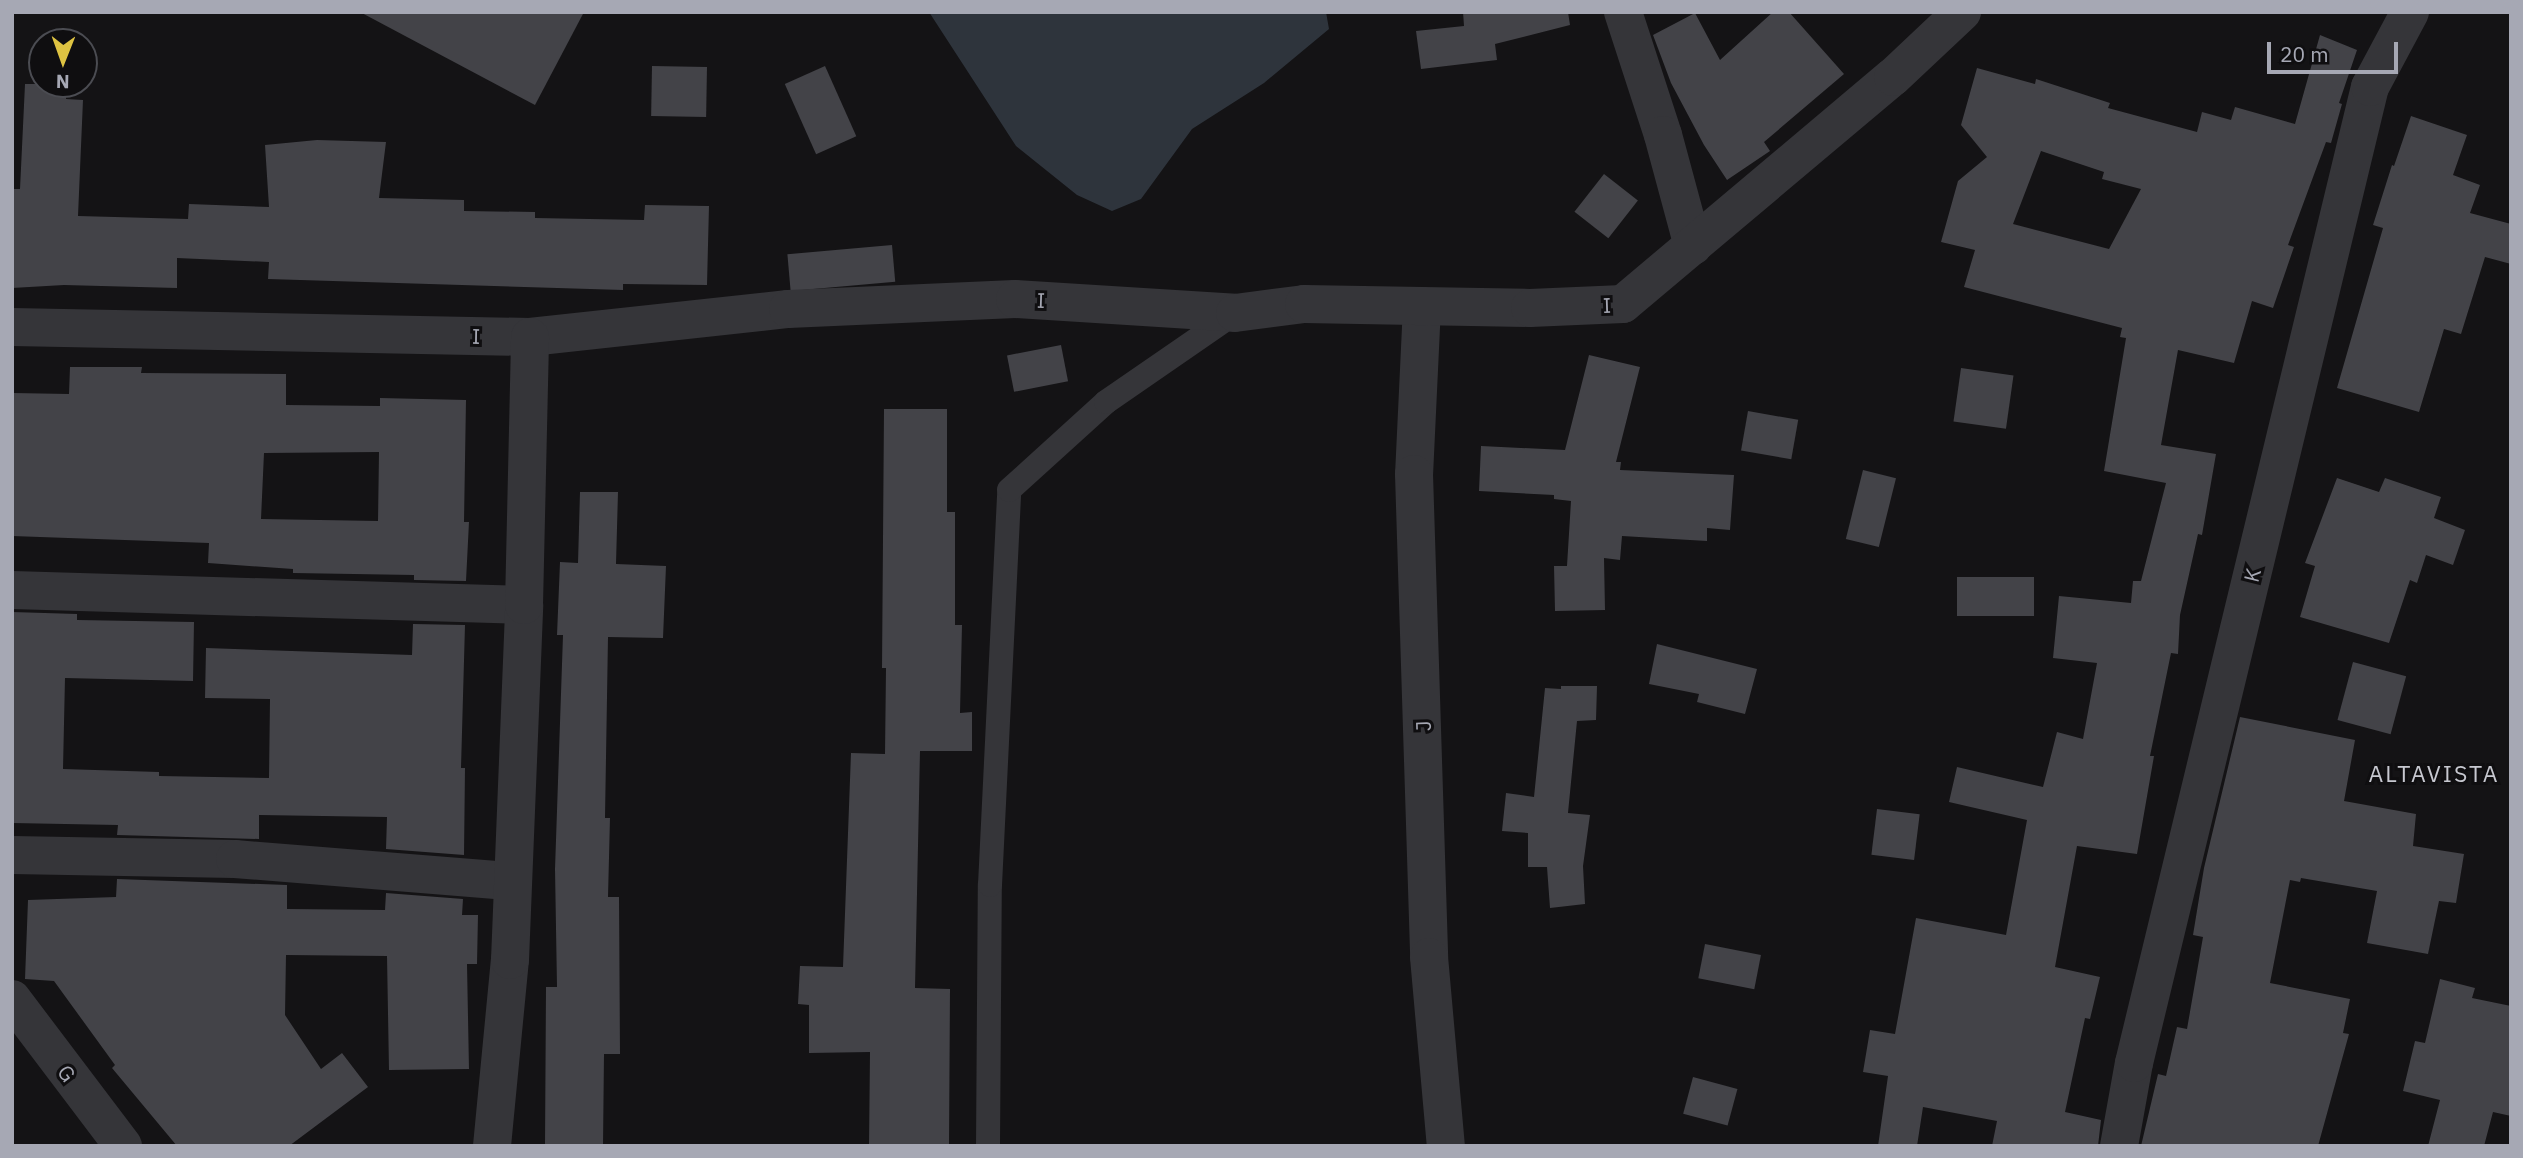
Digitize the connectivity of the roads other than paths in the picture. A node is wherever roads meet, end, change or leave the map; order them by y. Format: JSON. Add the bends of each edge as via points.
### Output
{"nodes":[{"id":1,"x":1623,"y":12,"type":"edge"},
{"id":2,"x":1962,"y":12,"type":"edge"},
{"id":3,"x":2410,"y":12,"type":"edge"},
{"id":4,"x":1693,"y":246,"type":"junction"},
{"id":5,"x":1422,"y":306,"type":"junction"},
{"id":6,"x":1236,"y":313,"type":"junction"},
{"id":7,"x":12,"y":327,"type":"edge"},
{"id":8,"x":530,"y":337,"type":"junction"},
{"id":9,"x":12,"y":590,"type":"edge"},
{"id":10,"x":524,"y":605,"type":"junction"},
{"id":11,"x":12,"y":855,"type":"edge"},
{"id":12,"x":511,"y":881,"type":"junction"},
{"id":13,"x":12,"y":999,"type":"edge"},
{"id":14,"x":123,"y":1146,"type":"edge"},
{"id":15,"x":492,"y":1146,"type":"edge"},
{"id":16,"x":988,"y":1146,"type":"edge"},
{"id":17,"x":1446,"y":1146,"type":"edge"},
{"id":18,"x":2119,"y":1146,"type":"edge"}],
"edges":[{"from":1,"to":4,"type":"street"},
{"from":2,"to":4,"type":"street","name":"I","via":[[1893,77]]},
{"from":3,"to":18,"type":"street","name":"K","via":[[2370,87],[2134,1063]]},
{"from":4,"to":5,"type":"street","name":"I","via":[[1623,304]]},
{"from":5,"to":6,"type":"street","name":"I","via":[[1304,304]]},
{"from":5,"to":17,"type":"street","name":"J","via":[[1414,474],[1429,957]]},
{"from":6,"to":8,"type":"street","name":"I","via":[[1015,299],[788,309]]},
{"from":6,"to":16,"type":"lane","via":[[1106,402],[1009,490],[990,885]]},
{"from":7,"to":8,"type":"street","name":"I"},
{"from":8,"to":10,"type":"street"},
{"from":9,"to":10,"type":"street"},
{"from":10,"to":12,"type":"street"},
{"from":11,"to":12,"type":"street","via":[[235,859]]},
{"from":12,"to":15,"type":"street","via":[[510,960]]},
{"from":13,"to":14,"type":"street","name":"G"}]}
